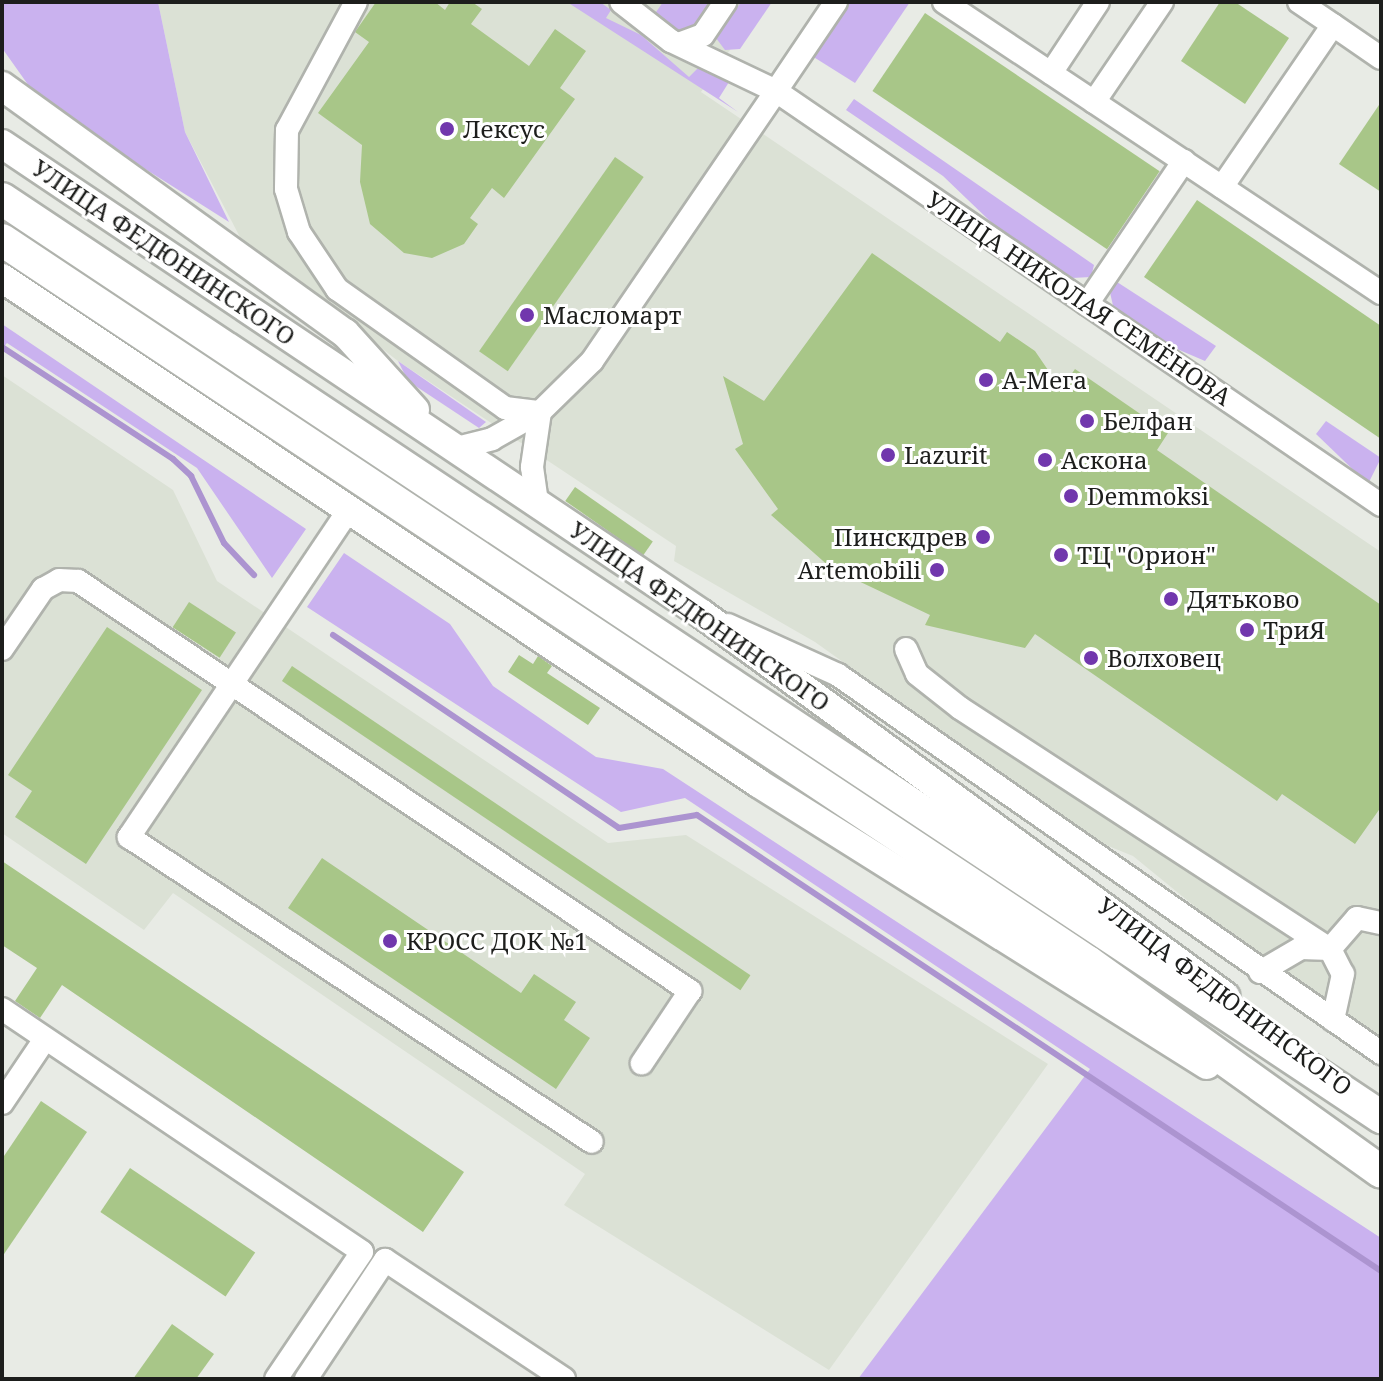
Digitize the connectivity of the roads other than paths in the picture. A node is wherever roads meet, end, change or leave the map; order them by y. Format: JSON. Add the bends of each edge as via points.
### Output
{"nodes":[{"id":1,"x":356,"y":2,"type":"edge"},
{"id":2,"x":621,"y":2,"type":"edge"},
{"id":3,"x":725,"y":2,"type":"edge"},
{"id":4,"x":836,"y":2,"type":"edge"},
{"id":5,"x":944,"y":2,"type":"edge"},
{"id":6,"x":1098,"y":2,"type":"edge"},
{"id":7,"x":1162,"y":2,"type":"edge"},
{"id":8,"x":1299,"y":2,"type":"edge"},
{"id":9,"x":1333,"y":25,"type":"junction"},
{"id":10,"x":681,"y":43,"type":"junction"},
{"id":11,"x":1381,"y":58,"type":"edge"},
{"id":12,"x":1051,"y":73,"type":"junction"},
{"id":13,"x":2,"y":86,"type":"edge"},
{"id":14,"x":776,"y":91,"type":"junction"},
{"id":15,"x":1094,"y":102,"type":"junction"},
{"id":16,"x":2,"y":144,"type":"edge"},
{"id":17,"x":1184,"y":161,"type":"junction"},
{"id":18,"x":1222,"y":187,"type":"junction"},
{"id":19,"x":2,"y":199,"type":"edge"},
{"id":20,"x":2,"y":240,"type":"edge"},
{"id":21,"x":2,"y":278,"type":"edge"},
{"id":22,"x":1381,"y":293,"type":"edge"},
{"id":23,"x":1087,"y":304,"type":"junction"},
{"id":24,"x":540,"y":412,"type":"junction"},
{"id":25,"x":433,"y":432,"type":"junction"},
{"id":26,"x":457,"y":448,"type":"junction"},
{"id":27,"x":537,"y":504,"type":"junction"},
{"id":28,"x":1381,"y":505,"type":"edge"},
{"id":29,"x":348,"y":511,"type":"junction"},
{"id":30,"x":702,"y":614,"type":"junction"},
{"id":31,"x":2,"y":649,"type":"edge"},
{"id":32,"x":906,"y":649,"type":"dead end"},
{"id":33,"x":233,"y":684,"type":"junction"},
{"id":34,"x":1381,"y":923,"type":"edge"},
{"id":35,"x":1330,"y":949,"type":"junction"},
{"id":36,"x":1260,"y":972,"type":"junction"},
{"id":37,"x":2,"y":1009,"type":"edge"},
{"id":38,"x":1333,"y":1020,"type":"junction"},
{"id":39,"x":45,"y":1039,"type":"junction"},
{"id":40,"x":1381,"y":1053,"type":"edge"},
{"id":41,"x":642,"y":1063,"type":"dead end"},
{"id":42,"x":2,"y":1103,"type":"edge"},
{"id":43,"x":1381,"y":1115,"type":"edge"},
{"id":44,"x":592,"y":1142,"type":"dead end"},
{"id":45,"x":1381,"y":1173,"type":"edge"},
{"id":46,"x":276,"y":1379,"type":"edge"},
{"id":47,"x":306,"y":1379,"type":"edge"},
{"id":48,"x":564,"y":1379,"type":"edge"}],
"edges":[{"from":1,"to":24,"type":"street","via":[[287,130],[286,189],[299,232],[337,289],[505,408]]},
{"from":2,"to":10,"type":"street","name":"УЛИЦА НИКОЛАЯ СЕМЁНОВА"},
{"from":3,"to":10,"type":"street","via":[[703,35]]},
{"from":4,"to":14,"type":"street"},
{"from":5,"to":12,"type":"street"},
{"from":6,"to":12,"type":"street"},
{"from":7,"to":15,"type":"street"},
{"from":8,"to":9,"type":"street"},
{"from":9,"to":11,"type":"street"},
{"from":9,"to":18,"type":"street"},
{"from":10,"to":14,"type":"street","name":"УЛИЦА НИКОЛАЯ СЕМЁНОВА"},
{"from":12,"to":15,"type":"street"},
{"from":13,"to":25,"type":"main road","via":[[345,333]]},
{"from":14,"to":23,"type":"street","name":"УЛИЦА НИКОЛАЯ СЕМЁНОВА"},
{"from":14,"to":24,"type":"street","via":[[592,361]]},
{"from":15,"to":17,"type":"street"},
{"from":16,"to":25,"type":"main road","name":"УЛИЦА ФЕДЮНИНСКОГО"},
{"from":17,"to":18,"type":"street"},
{"from":17,"to":23,"type":"street"},
{"from":18,"to":22,"type":"street"},
{"from":19,"to":43,"type":"highway","name":"УЛИЦА ФЕДЮНИНСКОГО"},
{"from":20,"to":45,"type":"highway","name":"УЛИЦА ФЕДЮНИНСКОГО","via":[[1088,962]]},
{"from":21,"to":29,"type":"main road","name":"УЛИЦА ФЕДЮНИНСКОГО"},
{"from":23,"to":28,"type":"street","name":"УЛИЦА НИКОЛАЯ СЕМЁНОВА"},
{"from":24,"to":26,"type":"street","via":[[492,439]]},
{"from":24,"to":27,"type":"street","via":[[532,467]]},
{"from":25,"to":26,"type":"main road","name":"УЛИЦА ФЕДЮНИНСКОГО"},
{"from":26,"to":27,"type":"main road","name":"УЛИЦА ФЕДЮНИНСКОГО"},
{"from":27,"to":30,"type":"main road","name":"УЛИЦА ФЕДЮНИНСКОГО"},
{"from":29,"to":33,"type":"street"},
{"from":29,"to":45,"type":"main road","name":"УЛИЦА ФЕДЮНИНСКОГО","via":[[758,783]]},
{"from":30,"to":36,"type":"street","via":[[838,675]]},
{"from":30,"to":43,"type":"main road","name":"УЛИЦА ФЕДЮНИНСКОГО"},
{"from":31,"to":33,"type":"street","via":[[43,589],[59,580],[78,581]]},
{"from":32,"to":35,"type":"street","via":[[917,674],[960,708]]},
{"from":33,"to":41,"type":"street","via":[[690,991]]},
{"from":33,"to":44,"type":"street","via":[[129,837]]},
{"from":34,"to":35,"type":"street","via":[[1357,918]]},
{"from":35,"to":36,"type":"street","via":[[1301,948]]},
{"from":35,"to":38,"type":"street","via":[[1343,974]]},
{"from":36,"to":38,"type":"street"},
{"from":37,"to":39,"type":"street"},
{"from":38,"to":40,"type":"street"},
{"from":39,"to":42,"type":"street"},
{"from":39,"to":46,"type":"street","via":[[362,1252]]},
{"from":47,"to":48,"type":"street","via":[[385,1260]]}]}
